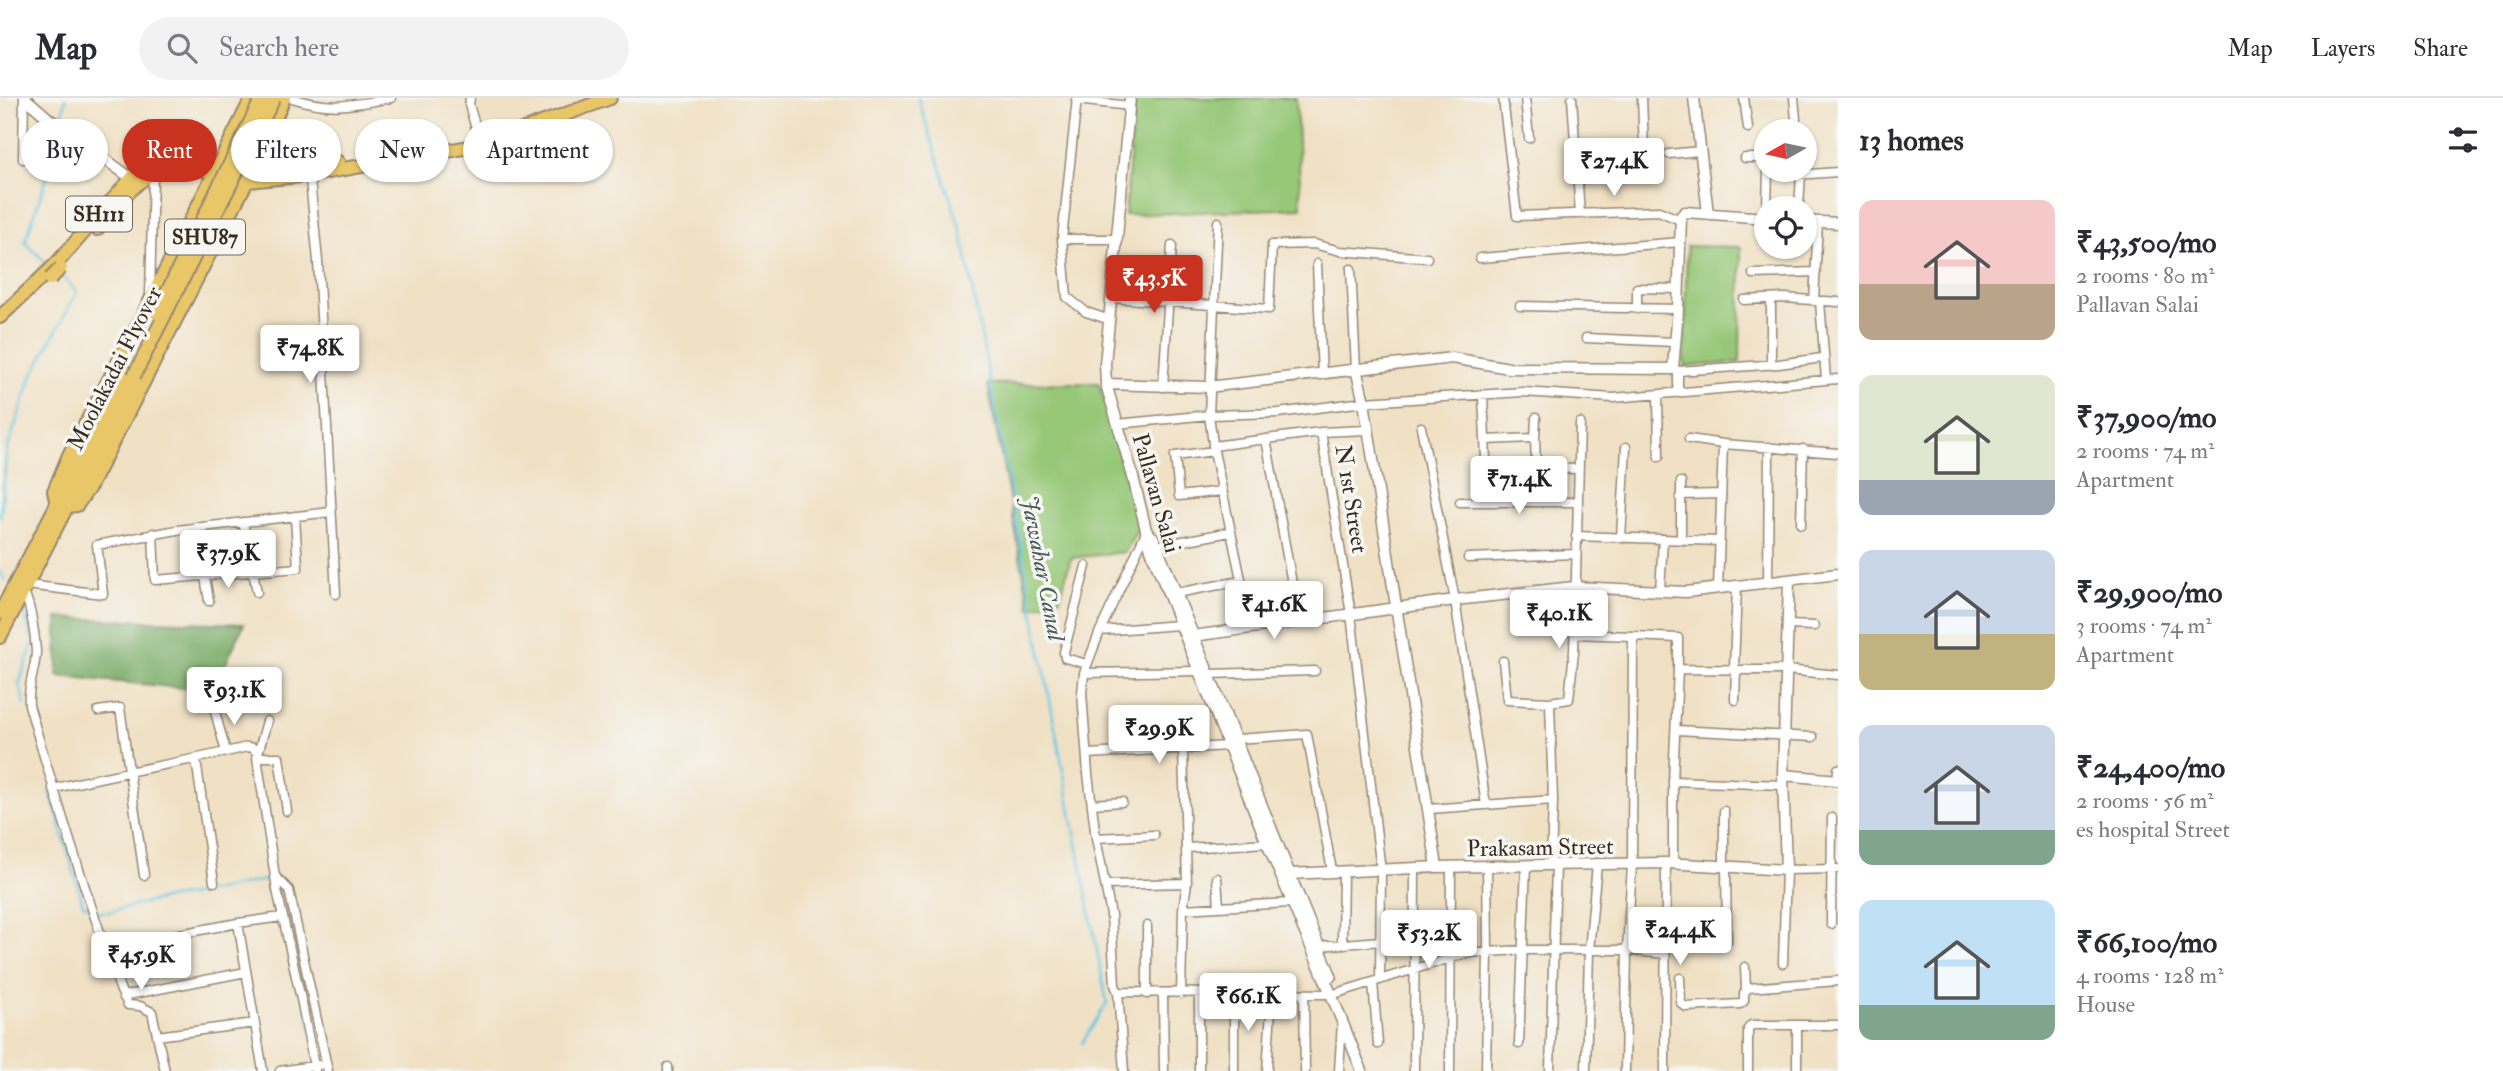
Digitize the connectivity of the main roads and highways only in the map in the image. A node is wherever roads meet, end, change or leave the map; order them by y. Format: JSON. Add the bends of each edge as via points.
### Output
{"nodes":[{"id":1,"x":274,"y":98,"type":"edge"},
{"id":2,"x":284,"y":98,"type":"edge"},
{"id":3,"x":586,"y":98,"type":"edge"},
{"id":4,"x":610,"y":98,"type":"edge"},
{"id":5,"x":255,"y":99,"type":"edge"},
{"id":6,"x":276,"y":113,"type":"junction"},
{"id":7,"x":273,"y":119,"type":"edge"},
{"id":8,"x":534,"y":119,"type":"edge"},
{"id":9,"x":547,"y":119,"type":"edge"},
{"id":10,"x":463,"y":144,"type":"edge"},
{"id":11,"x":341,"y":165,"type":"edge"},
{"id":12,"x":217,"y":169,"type":"edge"},
{"id":13,"x":128,"y":182,"type":"edge"},
{"id":14,"x":141,"y":182,"type":"edge"},
{"id":15,"x":210,"y":182,"type":"edge"},
{"id":16,"x":246,"y":182,"type":"edge"},
{"id":17,"x":193,"y":213,"type":"junction"},
{"id":18,"x":223,"y":228,"type":"junction"},
{"id":19,"x":58,"y":266,"type":"junction"},
{"id":20,"x":48,"y":277,"type":"junction"},
{"id":21,"x":0,"y":317,"type":"edge"},
{"id":22,"x":0,"y":327,"type":"edge"},
{"id":23,"x":130,"y":374,"type":"junction"},
{"id":24,"x":62,"y":505,"type":"junction"},
{"id":25,"x":22,"y":589,"type":"junction"},
{"id":26,"x":0,"y":614,"type":"edge"},
{"id":27,"x":2,"y":632,"type":"edge"}],
"edges":[{"from":1,"to":23,"type":"main road","name":"Moolakadai Flyover","number":"SHU87","bridge":true},
{"from":2,"to":6,"type":"main road"},
{"from":3,"to":8,"type":"main road"},
{"from":4,"to":9,"type":"main road"},
{"from":5,"to":6,"type":"main road"},
{"from":5,"to":12,"type":"main road"},
{"from":5,"to":23,"type":"main road","name":"Moolakadai Flyover","number":"SHU87","bridge":true},
{"from":6,"to":7,"type":"main road"},
{"from":10,"to":11,"type":"main road"},
{"from":13,"to":19,"type":"main road","number":"SH111"},
{"from":14,"to":19,"type":"main road","number":"SH111"},
{"from":15,"to":17,"type":"main road"},
{"from":16,"to":18,"type":"main road"},
{"from":17,"to":18,"type":"main road"},
{"from":17,"to":24,"type":"main road","via":[[69,455],[54,491]]},
{"from":18,"to":24,"type":"main road","via":[[90,486],[77,505]]},
{"from":19,"to":20,"type":"main road","number":"SH111","bridge":true},
{"from":20,"to":21,"type":"main road","number":"SH111"},
{"from":20,"to":22,"type":"main road","number":"SH111"},
{"from":23,"to":24,"type":"main road","name":"Moolakadai Flyover","number":"SHU87"},
{"from":24,"to":25,"type":"main road","number":"SHU87"},
{"from":25,"to":26,"type":"main road","number":"SHU87"},
{"from":25,"to":27,"type":"main road","number":"SHU87"}]}
